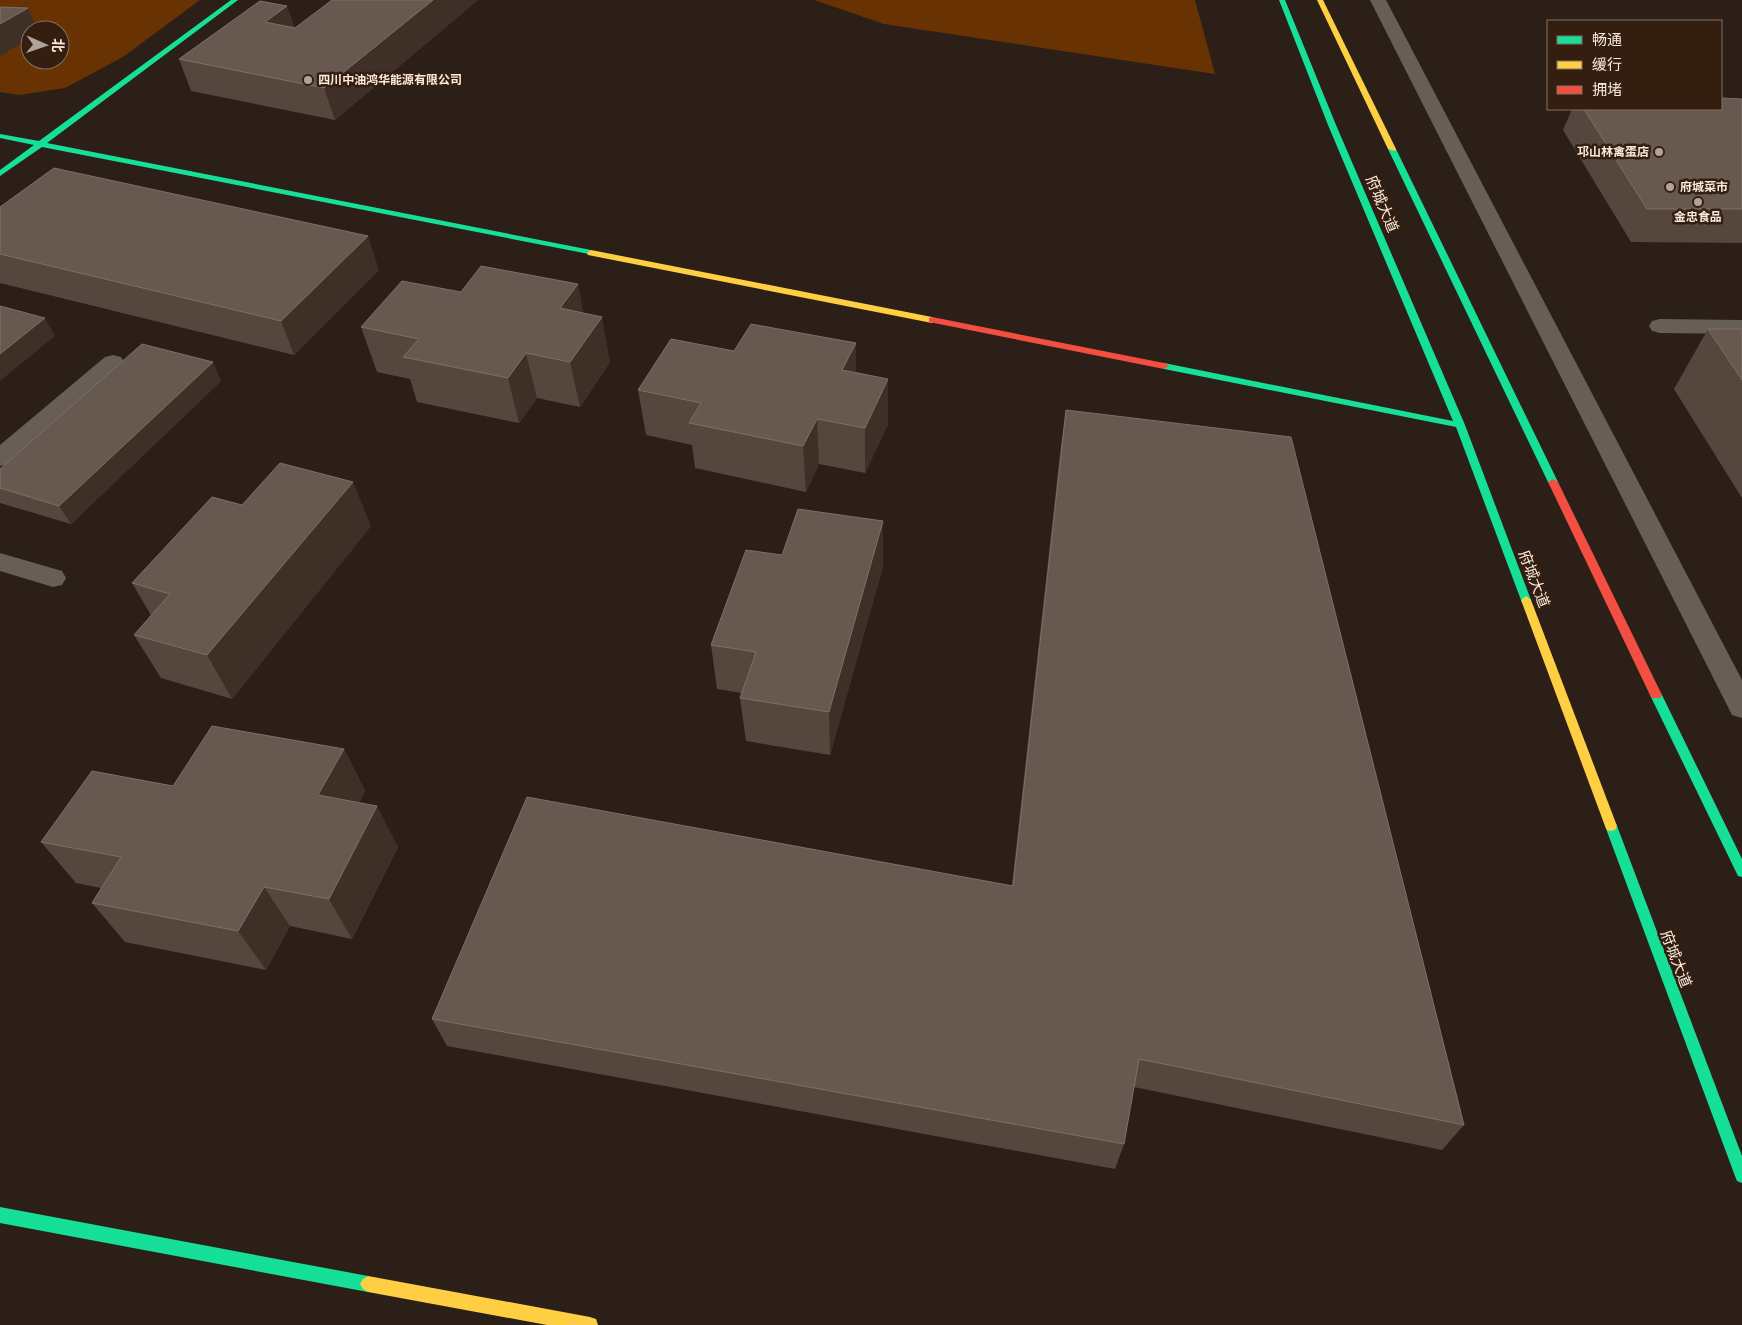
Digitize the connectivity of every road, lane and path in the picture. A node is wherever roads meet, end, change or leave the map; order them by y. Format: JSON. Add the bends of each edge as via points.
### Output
{"nodes":[{"id":1,"x":235,"y":0,"type":"edge"},
{"id":2,"x":1282,"y":0,"type":"edge"},
{"id":3,"x":1320,"y":0,"type":"edge"},
{"id":4,"x":1378,"y":0,"type":"edge"},
{"id":5,"x":0,"y":136,"type":"edge"},
{"id":6,"x":41,"y":144,"type":"junction"},
{"id":7,"x":0,"y":174,"type":"edge"},
{"id":8,"x":1660,"y":326,"type":"dead end"},
{"id":9,"x":1742,"y":327,"type":"edge"},
{"id":10,"x":113,"y":362,"type":"dead end"},
{"id":11,"x":1460,"y":425,"type":"junction"},
{"id":12,"x":0,"y":458,"type":"edge"},
{"id":13,"x":0,"y":562,"type":"edge"},
{"id":14,"x":53,"y":578,"type":"dead end"},
{"id":15,"x":1742,"y":707,"type":"edge"},
{"id":16,"x":1742,"y":872,"type":"edge"},
{"id":17,"x":1742,"y":1176,"type":"edge"},
{"id":18,"x":0,"y":1215,"type":"edge"},
{"id":19,"x":590,"y":1325,"type":"edge"}],
"edges":[{"from":1,"to":6,"type":"main road"},
{"from":2,"to":11,"type":"main road","name":"府城大道"},
{"from":3,"to":16,"type":"main road"},
{"from":4,"to":15,"type":"street"},
{"from":5,"to":6,"type":"main road"},
{"from":6,"to":7,"type":"main road"},
{"from":6,"to":11,"type":"main road"},
{"from":8,"to":9,"type":"street"},
{"from":10,"to":12,"type":"street"},
{"from":11,"to":17,"type":"main road","name":"府城大道"},
{"from":13,"to":14,"type":"street"},
{"from":18,"to":19,"type":"main road"}]}
